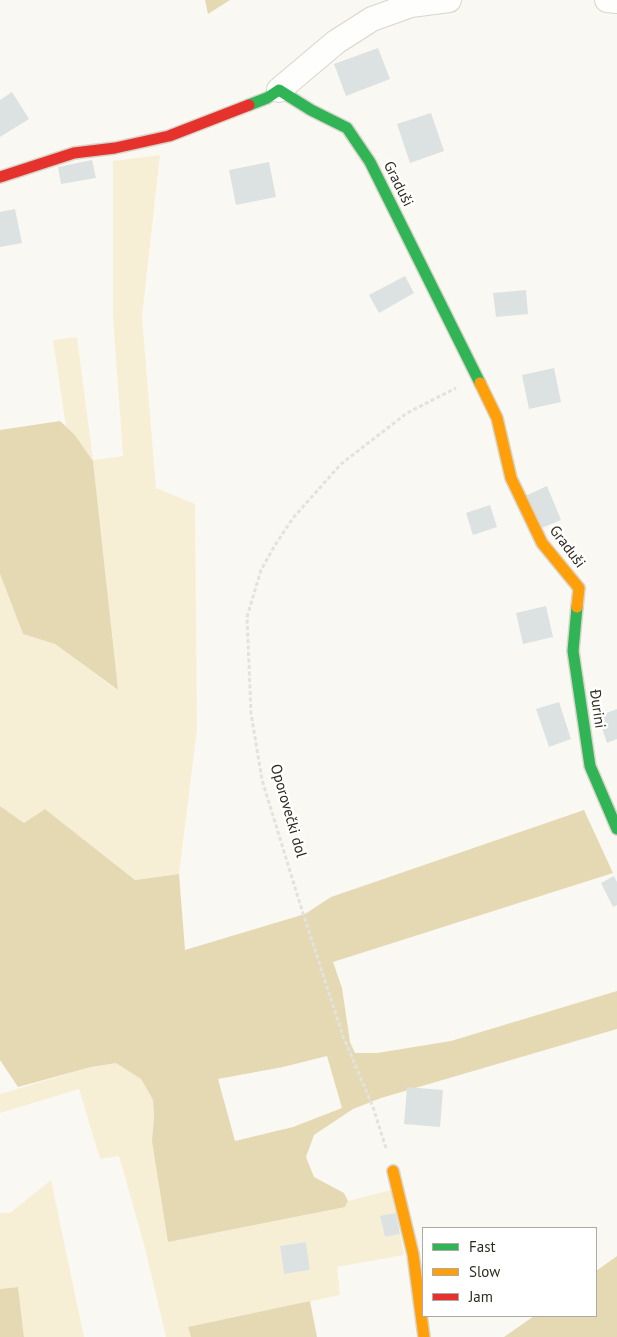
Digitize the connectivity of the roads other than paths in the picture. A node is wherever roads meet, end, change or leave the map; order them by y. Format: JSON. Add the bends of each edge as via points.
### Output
{"nodes":[{"id":1,"x":449,"y":0,"type":"edge"},
{"id":2,"x":607,"y":0,"type":"edge"},
{"id":3,"x":617,"y":1,"type":"edge"},
{"id":4,"x":279,"y":90,"type":"junction"},
{"id":5,"x":0,"y":177,"type":"edge"},
{"id":6,"x":579,"y":588,"type":"joint"},
{"id":7,"x":617,"y":829,"type":"edge"},
{"id":8,"x":393,"y":1171,"type":"road end"},
{"id":9,"x":424,"y":1337,"type":"edge"}],
"edges":[{"from":1,"to":4,"type":"street","via":[[411,5],[372,19],[336,42]]},
{"from":2,"to":3,"type":"street"},
{"from":4,"to":5,"type":"street","via":[[267,98],[169,136],[74,153]]},
{"from":4,"to":6,"type":"street","name":"Graduši","via":[[347,128],[370,162],[497,418],[511,478],[542,543]]},
{"from":6,"to":7,"type":"street","name":"Đurini","via":[[573,651],[590,766]]},
{"from":8,"to":9,"type":"street","via":[[413,1254]]}]}
